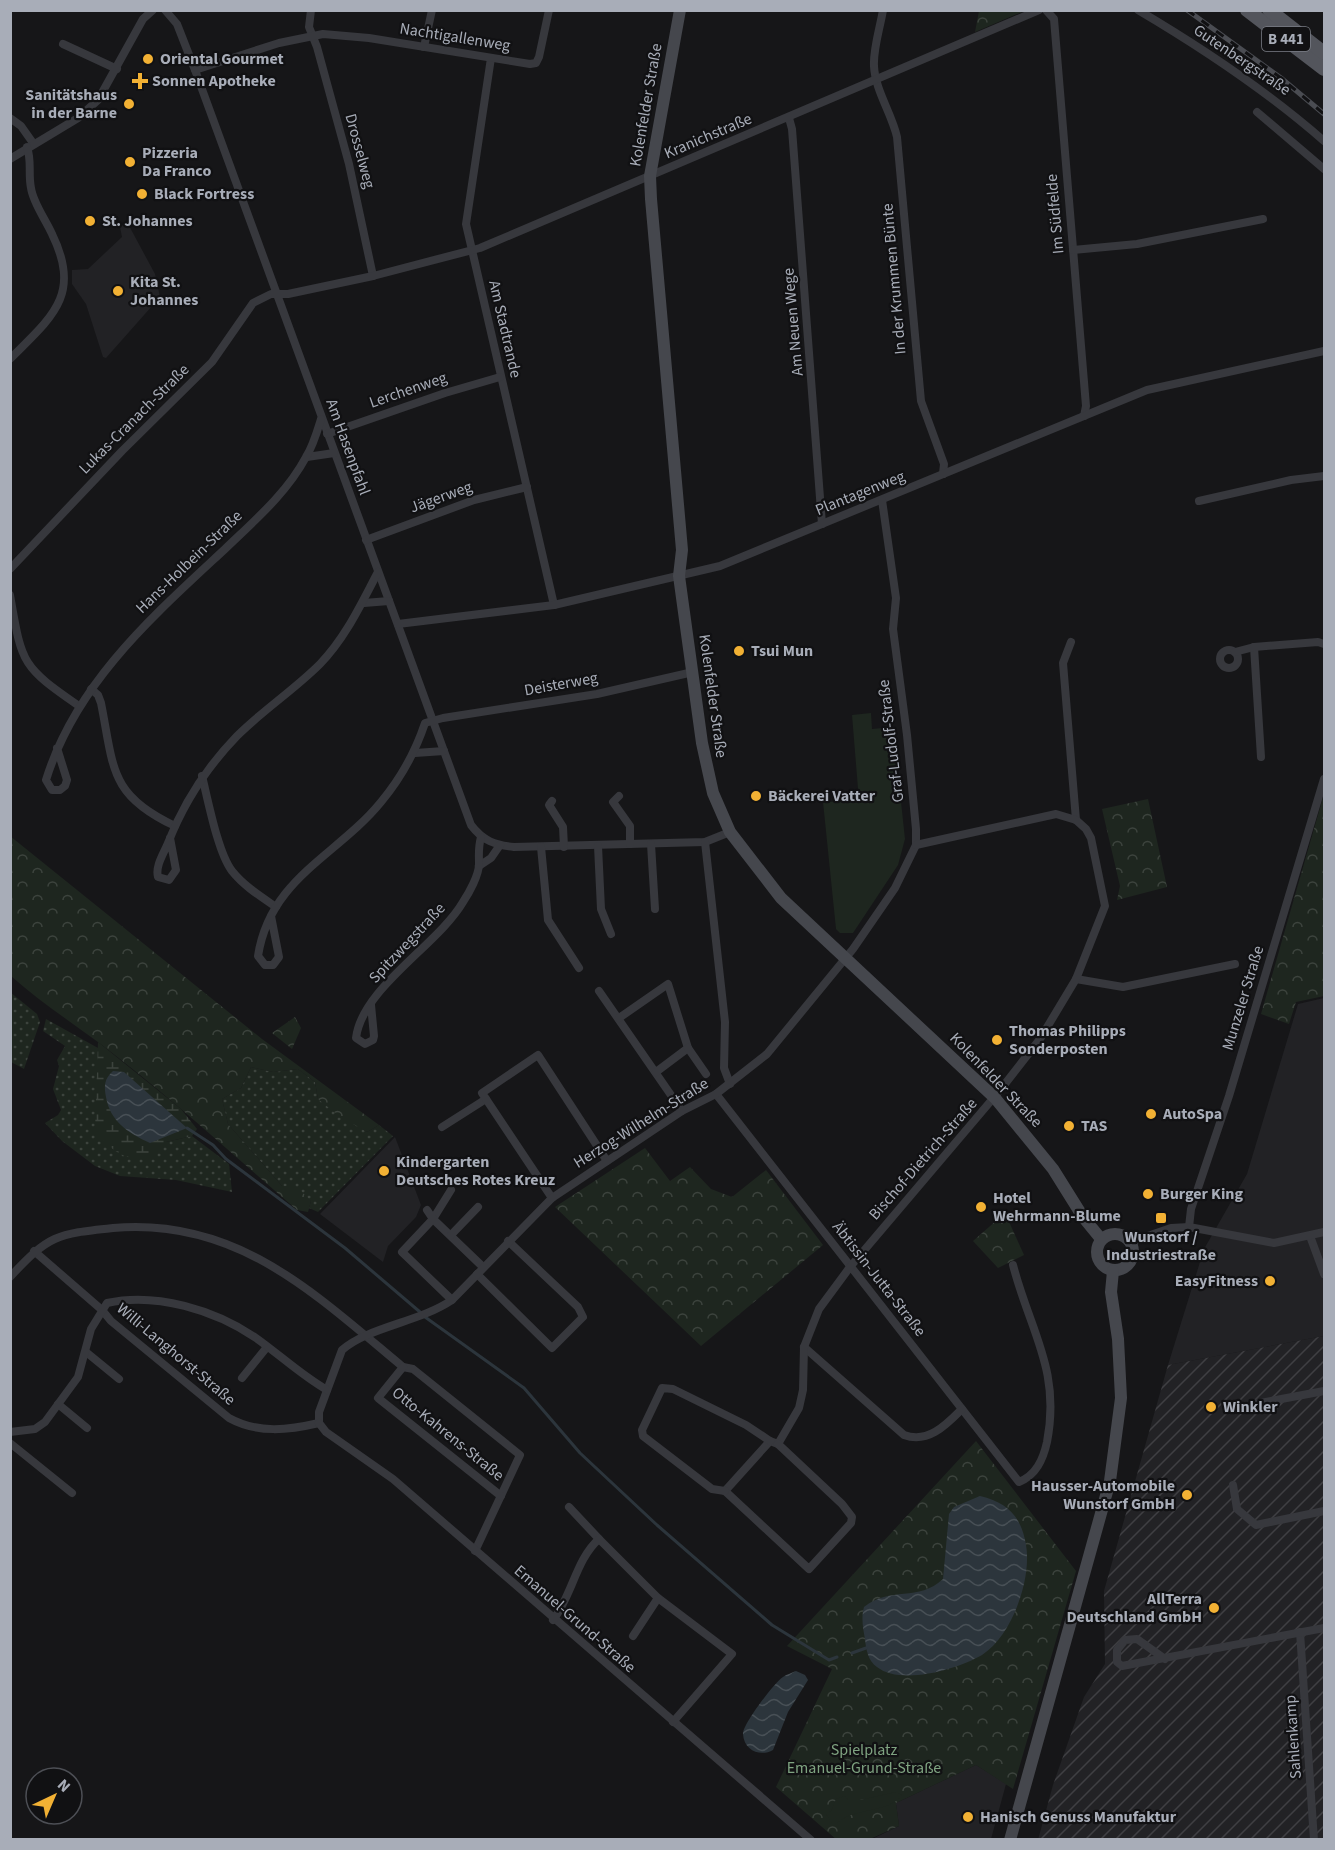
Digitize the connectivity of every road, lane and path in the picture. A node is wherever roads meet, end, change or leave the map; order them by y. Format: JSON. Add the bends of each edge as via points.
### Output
{"nodes":[{"id":1,"x":153,"y":10,"type":"edge"},
{"id":2,"x":165,"y":10,"type":"edge"},
{"id":3,"x":311,"y":10,"type":"edge"},
{"id":4,"x":432,"y":10,"type":"edge"},
{"id":5,"x":549,"y":10,"type":"edge"},
{"id":6,"x":680,"y":10,"type":"edge"},
{"id":7,"x":884,"y":10,"type":"edge"},
{"id":8,"x":1039,"y":10,"type":"edge"},
{"id":9,"x":1138,"y":10,"type":"edge"},
{"id":10,"x":1247,"y":10,"type":"edge"},
{"id":11,"x":1269,"y":10,"type":"edge"},
{"id":12,"x":1048,"y":11,"type":"edge"},
{"id":13,"x":311,"y":36,"type":"junction"},
{"id":14,"x":63,"y":44,"type":"dead end"},
{"id":15,"x":424,"y":46,"type":"junction"},
{"id":16,"x":1324,"y":53,"type":"edge"},
{"id":17,"x":492,"y":58,"type":"junction"},
{"id":18,"x":117,"y":69,"type":"junction"},
{"id":19,"x":1324,"y":69,"type":"edge"},
{"id":20,"x":195,"y":70,"type":"junction"},
{"id":21,"x":877,"y":80,"type":"junction"},
{"id":22,"x":1257,"y":112,"type":"dead end"},
{"id":23,"x":10,"y":118,"type":"edge"},
{"id":24,"x":789,"y":118,"type":"junction"},
{"id":25,"x":1324,"y":141,"type":"edge"},
{"id":26,"x":30,"y":145,"type":"junction"},
{"id":27,"x":10,"y":159,"type":"edge"},
{"id":28,"x":1324,"y":169,"type":"edge"},
{"id":29,"x":650,"y":176,"type":"junction"},
{"id":30,"x":1263,"y":219,"type":"dead end"},
{"id":31,"x":1073,"y":250,"type":"junction"},
{"id":32,"x":471,"y":251,"type":"junction"},
{"id":33,"x":373,"y":276,"type":"junction"},
{"id":34,"x":277,"y":294,"type":"junction"},
{"id":35,"x":1324,"y":351,"type":"edge"},
{"id":36,"x":10,"y":359,"type":"edge"},
{"id":37,"x":500,"y":377,"type":"junction"},
{"id":38,"x":1084,"y":416,"type":"junction"},
{"id":39,"x":321,"y":419,"type":"junction"},
{"id":40,"x":327,"y":434,"type":"junction"},
{"id":41,"x":334,"y":453,"type":"junction"},
{"id":42,"x":307,"y":457,"type":"junction"},
{"id":43,"x":943,"y":474,"type":"junction"},
{"id":44,"x":1324,"y":476,"type":"edge"},
{"id":45,"x":527,"y":487,"type":"junction"},
{"id":46,"x":882,"y":500,"type":"junction"},
{"id":47,"x":1199,"y":501,"type":"dead end"},
{"id":48,"x":822,"y":524,"type":"junction"},
{"id":49,"x":366,"y":540,"type":"junction"},
{"id":50,"x":10,"y":569,"type":"edge"},
{"id":51,"x":378,"y":572,"type":"junction"},
{"id":52,"x":679,"y":576,"type":"junction"},
{"id":53,"x":10,"y":595,"type":"edge"},
{"id":54,"x":389,"y":601,"type":"junction"},
{"id":55,"x":364,"y":603,"type":"junction"},
{"id":56,"x":554,"y":605,"type":"junction"},
{"id":57,"x":398,"y":624,"type":"junction"},
{"id":58,"x":1071,"y":642,"type":"dead end"},
{"id":59,"x":1324,"y":644,"type":"edge"},
{"id":60,"x":1254,"y":647,"type":"junction"},
{"id":61,"x":1235,"y":652,"type":"dead end"},
{"id":62,"x":693,"y":672,"type":"junction"},
{"id":63,"x":91,"y":689,"type":"junction"},
{"id":64,"x":79,"y":706,"type":"junction"},
{"id":65,"x":432,"y":720,"type":"junction"},
{"id":66,"x":57,"y":748,"type":"dead end"},
{"id":67,"x":444,"y":751,"type":"junction"},
{"id":68,"x":415,"y":753,"type":"junction"},
{"id":69,"x":1261,"y":757,"type":"dead end"},
{"id":70,"x":202,"y":776,"type":"junction"},
{"id":71,"x":1324,"y":778,"type":"edge"},
{"id":72,"x":619,"y":796,"type":"dead end"},
{"id":73,"x":552,"y":801,"type":"dead end"},
{"id":74,"x":1076,"y":820,"type":"junction"},
{"id":75,"x":175,"y":826,"type":"junction"},
{"id":76,"x":729,"y":832,"type":"junction"},
{"id":77,"x":481,"y":837,"type":"junction"},
{"id":78,"x":170,"y":838,"type":"dead end"},
{"id":79,"x":705,"y":842,"type":"junction"},
{"id":80,"x":630,"y":844,"type":"junction"},
{"id":81,"x":651,"y":844,"type":"junction"},
{"id":82,"x":500,"y":845,"type":"junction"},
{"id":83,"x":916,"y":845,"type":"junction"},
{"id":84,"x":598,"y":846,"type":"junction"},
{"id":85,"x":541,"y":847,"type":"junction"},
{"id":86,"x":564,"y":847,"type":"junction"},
{"id":87,"x":479,"y":866,"type":"junction"},
{"id":88,"x":276,"y":907,"type":"junction"},
{"id":89,"x":655,"y":909,"type":"dead end"},
{"id":90,"x":271,"y":916,"type":"junction"},
{"id":91,"x":611,"y":934,"type":"dead end"},
{"id":92,"x":845,"y":958,"type":"junction"},
{"id":93,"x":1234,"y":964,"type":"dead end"},
{"id":94,"x":579,"y":968,"type":"dead end"},
{"id":95,"x":1076,"y":979,"type":"junction"},
{"id":96,"x":599,"y":991,"type":"dead end"},
{"id":97,"x":371,"y":1005,"type":"dead end"},
{"id":98,"x":619,"y":1018,"type":"junction"},
{"id":99,"x":688,"y":1048,"type":"junction"},
{"id":100,"x":656,"y":1072,"type":"junction"},
{"id":101,"x":706,"y":1074,"type":"dead end"},
{"id":102,"x":730,"y":1084,"type":"junction"},
{"id":103,"x":716,"y":1094,"type":"junction"},
{"id":104,"x":995,"y":1098,"type":"junction"},
{"id":105,"x":486,"y":1099,"type":"junction"},
{"id":106,"x":682,"y":1111,"type":"junction"},
{"id":107,"x":442,"y":1127,"type":"dead end"},
{"id":108,"x":607,"y":1161,"type":"junction"},
{"id":109,"x":451,"y":1190,"type":"dead end"},
{"id":110,"x":552,"y":1198,"type":"junction"},
{"id":111,"x":477,"y":1207,"type":"dead end"},
{"id":112,"x":427,"y":1210,"type":"dead end"},
{"id":113,"x":433,"y":1219,"type":"junction"},
{"id":114,"x":1189,"y":1227,"type":"junction"},
{"id":115,"x":1324,"y":1232,"type":"edge"},
{"id":116,"x":452,"y":1235,"type":"junction"},
{"id":117,"x":1310,"y":1236,"type":"junction"},
{"id":118,"x":1101,"y":1239,"type":"junction"},
{"id":119,"x":508,"y":1242,"type":"junction"},
{"id":120,"x":1130,"y":1242,"type":"junction"},
{"id":121,"x":34,"y":1251,"type":"junction"},
{"id":122,"x":1013,"y":1265,"type":"dead end"},
{"id":123,"x":483,"y":1267,"type":"junction"},
{"id":124,"x":850,"y":1267,"type":"junction"},
{"id":125,"x":1113,"y":1270,"type":"junction"},
{"id":126,"x":477,"y":1274,"type":"junction"},
{"id":127,"x":1324,"y":1274,"type":"edge"},
{"id":128,"x":10,"y":1277,"type":"edge"},
{"id":129,"x":452,"y":1300,"type":"junction"},
{"id":130,"x":102,"y":1310,"type":"junction"},
{"id":131,"x":367,"y":1336,"type":"junction"},
{"id":132,"x":267,"y":1347,"type":"junction"},
{"id":133,"x":804,"y":1347,"type":"junction"},
{"id":134,"x":86,"y":1352,"type":"junction"},
{"id":135,"x":403,"y":1367,"type":"junction"},
{"id":136,"x":242,"y":1378,"type":"dead end"},
{"id":137,"x":119,"y":1379,"type":"dead end"},
{"id":138,"x":327,"y":1390,"type":"junction"},
{"id":139,"x":1324,"y":1391,"type":"edge"},
{"id":140,"x":58,"y":1404,"type":"junction"},
{"id":141,"x":1255,"y":1404,"type":"dead end"},
{"id":142,"x":962,"y":1409,"type":"junction"},
{"id":143,"x":319,"y":1423,"type":"junction"},
{"id":144,"x":87,"y":1428,"type":"dead end"},
{"id":145,"x":10,"y":1432,"type":"edge"},
{"id":146,"x":10,"y":1443,"type":"edge"},
{"id":147,"x":774,"y":1443,"type":"junction"},
{"id":148,"x":1233,"y":1485,"type":"dead end"},
{"id":149,"x":725,"y":1491,"type":"junction"},
{"id":150,"x":72,"y":1493,"type":"dead end"},
{"id":151,"x":501,"y":1496,"type":"junction"},
{"id":152,"x":568,"y":1507,"type":"dead end"},
{"id":153,"x":1324,"y":1511,"type":"edge"},
{"id":154,"x":599,"y":1539,"type":"junction"},
{"id":155,"x":475,"y":1551,"type":"junction"},
{"id":156,"x":658,"y":1598,"type":"junction"},
{"id":157,"x":553,"y":1620,"type":"junction"},
{"id":158,"x":1324,"y":1628,"type":"edge"},
{"id":159,"x":1300,"y":1632,"type":"junction"},
{"id":160,"x":633,"y":1636,"type":"dead end"},
{"id":161,"x":1165,"y":1659,"type":"junction"},
{"id":162,"x":673,"y":1722,"type":"junction"},
{"id":163,"x":811,"y":1839,"type":"edge"},
{"id":164,"x":1010,"y":1839,"type":"edge"},
{"id":165,"x":1314,"y":1839,"type":"edge"}],
"edges":[{"from":1,"to":18,"type":"street","via":[[143,19]]},
{"from":2,"to":20,"type":"street","name":"Am Hasenpfahl","via":[[177,24]]},
{"from":3,"to":13,"type":"street"},
{"from":4,"to":15,"type":"street"},
{"from":5,"to":17,"type":"street","name":"Nachtigallenweg","via":[[536,63]]},
{"from":6,"to":29,"type":"main road","name":"Kolenfelder Straße"},
{"from":7,"to":21,"type":"street","via":[[874,65]]},
{"from":8,"to":21,"type":"street","name":"Kranichstraße"},
{"from":9,"to":25,"type":"street","name":"Gutenbergstraße","via":[[1283,105]]},
{"from":10,"to":19,"type":"main road","number":"B 441"},
{"from":11,"to":16,"type":"main road","number":"B 441"},
{"from":12,"to":31,"type":"street","name":"Im Südfelde","via":[[1054,19]]},
{"from":13,"to":15,"type":"street","name":"Nachtigallenweg","via":[[369,38]]},
{"from":13,"to":20,"type":"street","name":"Nachtigallenweg"},
{"from":13,"to":33,"type":"street","name":"Drosselweg","via":[[349,164]]},
{"from":14,"to":18,"type":"street"},
{"from":15,"to":17,"type":"street","name":"Nachtigallenweg"},
{"from":17,"to":32,"type":"street","name":"Am Stadtrande","via":[[466,224]]},
{"from":18,"to":26,"type":"street","via":[[98,100],[78,118]]},
{"from":20,"to":34,"type":"street","name":"Am Hasenpfahl"},
{"from":21,"to":24,"type":"street","name":"Kranichstraße"},
{"from":21,"to":43,"type":"street","name":"In der Krummen Bünte","via":[[897,137],[921,401],[944,464]]},
{"from":22,"to":28,"type":"street"},
{"from":23,"to":26,"type":"street","via":[[21,126]]},
{"from":24,"to":29,"type":"street","name":"Kranichstraße"},
{"from":24,"to":48,"type":"street","name":"Am Neuen Wege"},
{"from":26,"to":27,"type":"street"},
{"from":26,"to":36,"type":"street","via":[[31,189],[63,255],[64,287],[53,314]]},
{"from":29,"to":32,"type":"street","name":"Kranichstraße"},
{"from":29,"to":52,"type":"main road","name":"Kolenfelder Straße","via":[[681,550]]},
{"from":30,"to":31,"type":"street","via":[[1137,244]]},
{"from":31,"to":38,"type":"street","name":"Im Südfelde"},
{"from":32,"to":33,"type":"street","name":"Kranichstraße"},
{"from":32,"to":37,"type":"street","name":"Am Stadtrande"},
{"from":33,"to":34,"type":"street","name":"Kranichstraße"},
{"from":34,"to":39,"type":"street","name":"Am Hasenpfahl"},
{"from":34,"to":50,"type":"street","name":"Lukas-Cranach-Straße","via":[[253,303],[212,362]]},
{"from":35,"to":38,"type":"street","name":"Plantagenweg","via":[[1148,390]]},
{"from":37,"to":40,"type":"street","name":"Lerchenweg"},
{"from":37,"to":45,"type":"street","name":"Am Stadtrande"},
{"from":38,"to":43,"type":"street","name":"Plantagenweg"},
{"from":39,"to":40,"type":"street","name":"Am Hasenpfahl"},
{"from":39,"to":42,"type":"street","name":"Hans-Holbein-Straße"},
{"from":40,"to":41,"type":"street","name":"Am Hasenpfahl"},
{"from":41,"to":42,"type":"street"},
{"from":41,"to":49,"type":"street","name":"Am Hasenpfahl"},
{"from":42,"to":63,"type":"street","name":"Hans-Holbein-Straße","via":[[262,514],[133,637]]},
{"from":43,"to":46,"type":"street","name":"Plantagenweg"},
{"from":44,"to":47,"type":"street"},
{"from":45,"to":49,"type":"street","name":"Jägerweg","via":[[474,500]]},
{"from":45,"to":56,"type":"street","name":"Am Stadtrande"},
{"from":46,"to":48,"type":"street","name":"Plantagenweg"},
{"from":46,"to":83,"type":"street","name":"Graf-Ludolf-Straße","via":[[896,598],[893,629]]},
{"from":48,"to":52,"type":"street","name":"Plantagenweg","via":[[720,566]]},
{"from":49,"to":51,"type":"street","name":"Am Hasenpfahl"},
{"from":51,"to":54,"type":"street","name":"Am Hasenpfahl"},
{"from":51,"to":55,"type":"street"},
{"from":52,"to":56,"type":"street","name":"Plantagenweg"},
{"from":52,"to":62,"type":"main road","name":"Kolenfelder Straße"},
{"from":53,"to":64,"type":"street","via":[[20,647],[28,666]]},
{"from":54,"to":55,"type":"street"},
{"from":54,"to":57,"type":"street","name":"Am Hasenpfahl"},
{"from":55,"to":70,"type":"street","via":[[320,664],[237,736]]},
{"from":56,"to":57,"type":"street","name":"Plantagenweg"},
{"from":57,"to":65,"type":"street","name":"Am Hasenpfahl"},
{"from":58,"to":74,"type":"street","via":[[1063,663]]},
{"from":59,"to":60,"type":"street"},
{"from":60,"to":61,"type":"street"},
{"from":60,"to":69,"type":"street"},
{"from":62,"to":65,"type":"street","name":"Deisterweg","via":[[597,694]]},
{"from":62,"to":76,"type":"main road","name":"Kolenfelder Straße","via":[[709,776]]},
{"from":63,"to":64,"type":"street","name":"Hans-Holbein-Straße"},
{"from":63,"to":75,"type":"street","via":[[101,703],[120,784],[141,808]]},
{"from":64,"to":66,"type":"street","name":"Hans-Holbein-Straße"},
{"from":65,"to":67,"type":"street","name":"Am Hasenpfahl"},
{"from":65,"to":68,"type":"street","via":[[425,723]]},
{"from":67,"to":68,"type":"street"},
{"from":67,"to":77,"type":"street","name":"Am Hasenpfahl","via":[[466,815]]},
{"from":68,"to":88,"type":"street","via":[[380,804],[305,870]]},
{"from":70,"to":75,"type":"street"},
{"from":70,"to":88,"type":"street","via":[[231,870]]},
{"from":71,"to":114,"type":"street","name":"Munzeler Straße","via":[[1191,1209]]},
{"from":72,"to":80,"type":"street","via":[[613,802],[630,826]]},
{"from":73,"to":86,"type":"street","via":[[549,805],[563,827]]},
{"from":74,"to":83,"type":"street","via":[[1056,814]]},
{"from":74,"to":95,"type":"street","name":"Bischof-Dietrich-Straße","via":[[1091,838],[1104,906]]},
{"from":75,"to":78,"type":"street"},
{"from":76,"to":79,"type":"street"},
{"from":76,"to":92,"type":"main road","name":"Kolenfelder Straße","via":[[781,898]]},
{"from":77,"to":82,"type":"street"},
{"from":77,"to":87,"type":"street","name":"Spitzwegstraße","via":[[477,851]]},
{"from":79,"to":81,"type":"street"},
{"from":79,"to":102,"type":"street","name":"Herzog-Wilhelm-Straße","via":[[725,1022],[724,1068]]},
{"from":80,"to":81,"type":"street"},
{"from":80,"to":84,"type":"street"},
{"from":81,"to":89,"type":"street"},
{"from":82,"to":85,"type":"street"},
{"from":82,"to":87,"type":"street","name":"Spitzwegstraße"},
{"from":83,"to":92,"type":"street","via":[[895,888]]},
{"from":84,"to":86,"type":"street"},
{"from":84,"to":91,"type":"street","via":[[601,909]]},
{"from":85,"to":86,"type":"street"},
{"from":85,"to":94,"type":"street","via":[[548,920]]},
{"from":87,"to":97,"type":"street","name":"Spitzwegstraße","via":[[457,912]]},
{"from":88,"to":90,"type":"street"},
{"from":90,"to":90,"type":"street","via":[[258,956],[265,965],[273,965],[279,957]]},
{"from":92,"to":102,"type":"street","name":"Herzog-Wilhelm-Straße","via":[[778,1042]]},
{"from":92,"to":104,"type":"main road","name":"Kolenfelder Straße"},
{"from":93,"to":95,"type":"street","via":[[1123,987]]},
{"from":95,"to":104,"type":"street","name":"Bischof-Dietrich-Straße","via":[[1040,1039]]},
{"from":96,"to":98,"type":"street"},
{"from":98,"to":99,"type":"street","via":[[668,984]]},
{"from":98,"to":100,"type":"street"},
{"from":99,"to":100,"type":"street"},
{"from":99,"to":101,"type":"street"},
{"from":100,"to":106,"type":"street"},
{"from":102,"to":103,"type":"street","name":"Herzog-Wilhelm-Straße"},
{"from":103,"to":106,"type":"street","name":"Herzog-Wilhelm-Straße"},
{"from":103,"to":124,"type":"street","name":"Äbtissin-Jutta-Straße"},
{"from":104,"to":118,"type":"main road","name":"Kolenfelder Straße","via":[[1053,1169]]},
{"from":104,"to":124,"type":"street","name":"Bischof-Dietrich-Straße"},
{"from":105,"to":107,"type":"street"},
{"from":105,"to":108,"type":"street","via":[[482,1093],[538,1055]]},
{"from":105,"to":110,"type":"street"},
{"from":106,"to":108,"type":"street","name":"Herzog-Wilhelm-Straße"},
{"from":108,"to":110,"type":"street","name":"Herzog-Wilhelm-Straße"},
{"from":109,"to":113,"type":"street"},
{"from":110,"to":119,"type":"street","name":"Herzog-Wilhelm-Straße"},
{"from":111,"to":116,"type":"street"},
{"from":112,"to":113,"type":"street"},
{"from":113,"to":116,"type":"street"},
{"from":113,"to":129,"type":"street","via":[[402,1252]]},
{"from":114,"to":117,"type":"street","via":[[1274,1243]]},
{"from":114,"to":120,"type":"street","via":[[1171,1228]]},
{"from":115,"to":117,"type":"street"},
{"from":116,"to":123,"type":"street"},
{"from":117,"to":127,"type":"street"},
{"from":118,"to":120,"type":"main road","via":[[1116,1234]]},
{"from":118,"to":125,"type":"main road","via":[[1096,1250],[1098,1261]]},
{"from":119,"to":123,"type":"street","name":"Herzog-Wilhelm-Straße"},
{"from":119,"to":126,"type":"street","via":[[578,1307],[583,1317],[577,1326],[552,1348]]},
{"from":120,"to":125,"type":"main road","via":[[1132,1259],[1124,1268]]},
{"from":121,"to":128,"type":"street","name":"Otto-Kahrens-Straße"},
{"from":121,"to":130,"type":"street","name":"Willi-Langhorst-Straße"},
{"from":121,"to":131,"type":"street","name":"Otto-Kahrens-Straße","via":[[50,1239],[68,1234],[124,1227],[177,1231],[211,1239],[281,1269]]},
{"from":122,"to":142,"type":"street","name":"Äbtissin-Jutta-Straße","via":[[1045,1357],[1052,1404],[1045,1449],[1030,1477],[1019,1482]]},
{"from":123,"to":126,"type":"street","name":"Herzog-Wilhelm-Straße"},
{"from":124,"to":133,"type":"street","name":"Bischof-Dietrich-Straße","via":[[819,1308]]},
{"from":124,"to":142,"type":"street","name":"Äbtissin-Jutta-Straße"},
{"from":125,"to":164,"type":"main road","via":[[1111,1292],[1121,1398],[1110,1481]]},
{"from":126,"to":129,"type":"street","name":"Herzog-Wilhelm-Straße"},
{"from":129,"to":131,"type":"street","name":"Herzog-Wilhelm-Straße","via":[[431,1313]]},
{"from":130,"to":132,"type":"street","via":[[107,1303],[121,1299],[186,1307],[229,1322]]},
{"from":130,"to":134,"type":"street","via":[[91,1329]]},
{"from":130,"to":143,"type":"street","name":"Willi-Langhorst-Straße","via":[[237,1423],[285,1430]]},
{"from":131,"to":135,"type":"street","name":"Otto-Kahrens-Straße"},
{"from":131,"to":138,"type":"street","name":"Herzog-Wilhelm-Straße","via":[[342,1350]]},
{"from":132,"to":136,"type":"street"},
{"from":132,"to":138,"type":"street"},
{"from":133,"to":142,"type":"street","via":[[903,1435],[930,1435]]},
{"from":133,"to":147,"type":"street","name":"Bischof-Dietrich-Straße","via":[[799,1408]]},
{"from":134,"to":137,"type":"street"},
{"from":134,"to":140,"type":"street","via":[[78,1377]]},
{"from":135,"to":151,"type":"street","name":"Otto-Kahrens-Straße","via":[[413,1369],[519,1455]]},
{"from":135,"to":151,"type":"street","name":"Otto-Kahrens-Straße","via":[[378,1398]]},
{"from":138,"to":143,"type":"street","name":"Herzog-Wilhelm-Straße"},
{"from":139,"to":141,"type":"street"},
{"from":140,"to":144,"type":"street"},
{"from":140,"to":145,"type":"street","via":[[45,1422],[34,1429]]},
{"from":143,"to":155,"type":"street","name":"Emanuel-Grund-Straße","via":[[393,1479]]},
{"from":146,"to":150,"type":"street"},
{"from":147,"to":149,"type":"street","name":"Bischof-Dietrich-Straße"},
{"from":147,"to":149,"type":"street","via":[[673,1389],[662,1388],[642,1430],[644,1436],[712,1489]]},
{"from":147,"to":149,"type":"street","via":[[852,1517],[851,1523],[809,1569]]},
{"from":148,"to":153,"type":"street","via":[[1238,1509],[1256,1524]]},
{"from":151,"to":155,"type":"street","name":"Otto-Kahrens-Straße"},
{"from":152,"to":154,"type":"street"},
{"from":154,"to":156,"type":"street"},
{"from":154,"to":157,"type":"street","via":[[590,1547]]},
{"from":155,"to":157,"type":"street","name":"Emanuel-Grund-Straße"},
{"from":156,"to":160,"type":"street"},
{"from":156,"to":162,"type":"street","via":[[732,1654]]},
{"from":157,"to":162,"type":"street","name":"Emanuel-Grund-Straße"},
{"from":158,"to":159,"type":"street"},
{"from":159,"to":161,"type":"street"},
{"from":159,"to":165,"type":"street","name":"Sahlenkamp"},
{"from":161,"to":161,"type":"street","via":[[1122,1666],[1117,1662],[1117,1650],[1125,1640],[1137,1639]]},
{"from":162,"to":163,"type":"street","name":"Emanuel-Grund-Straße"}]}
